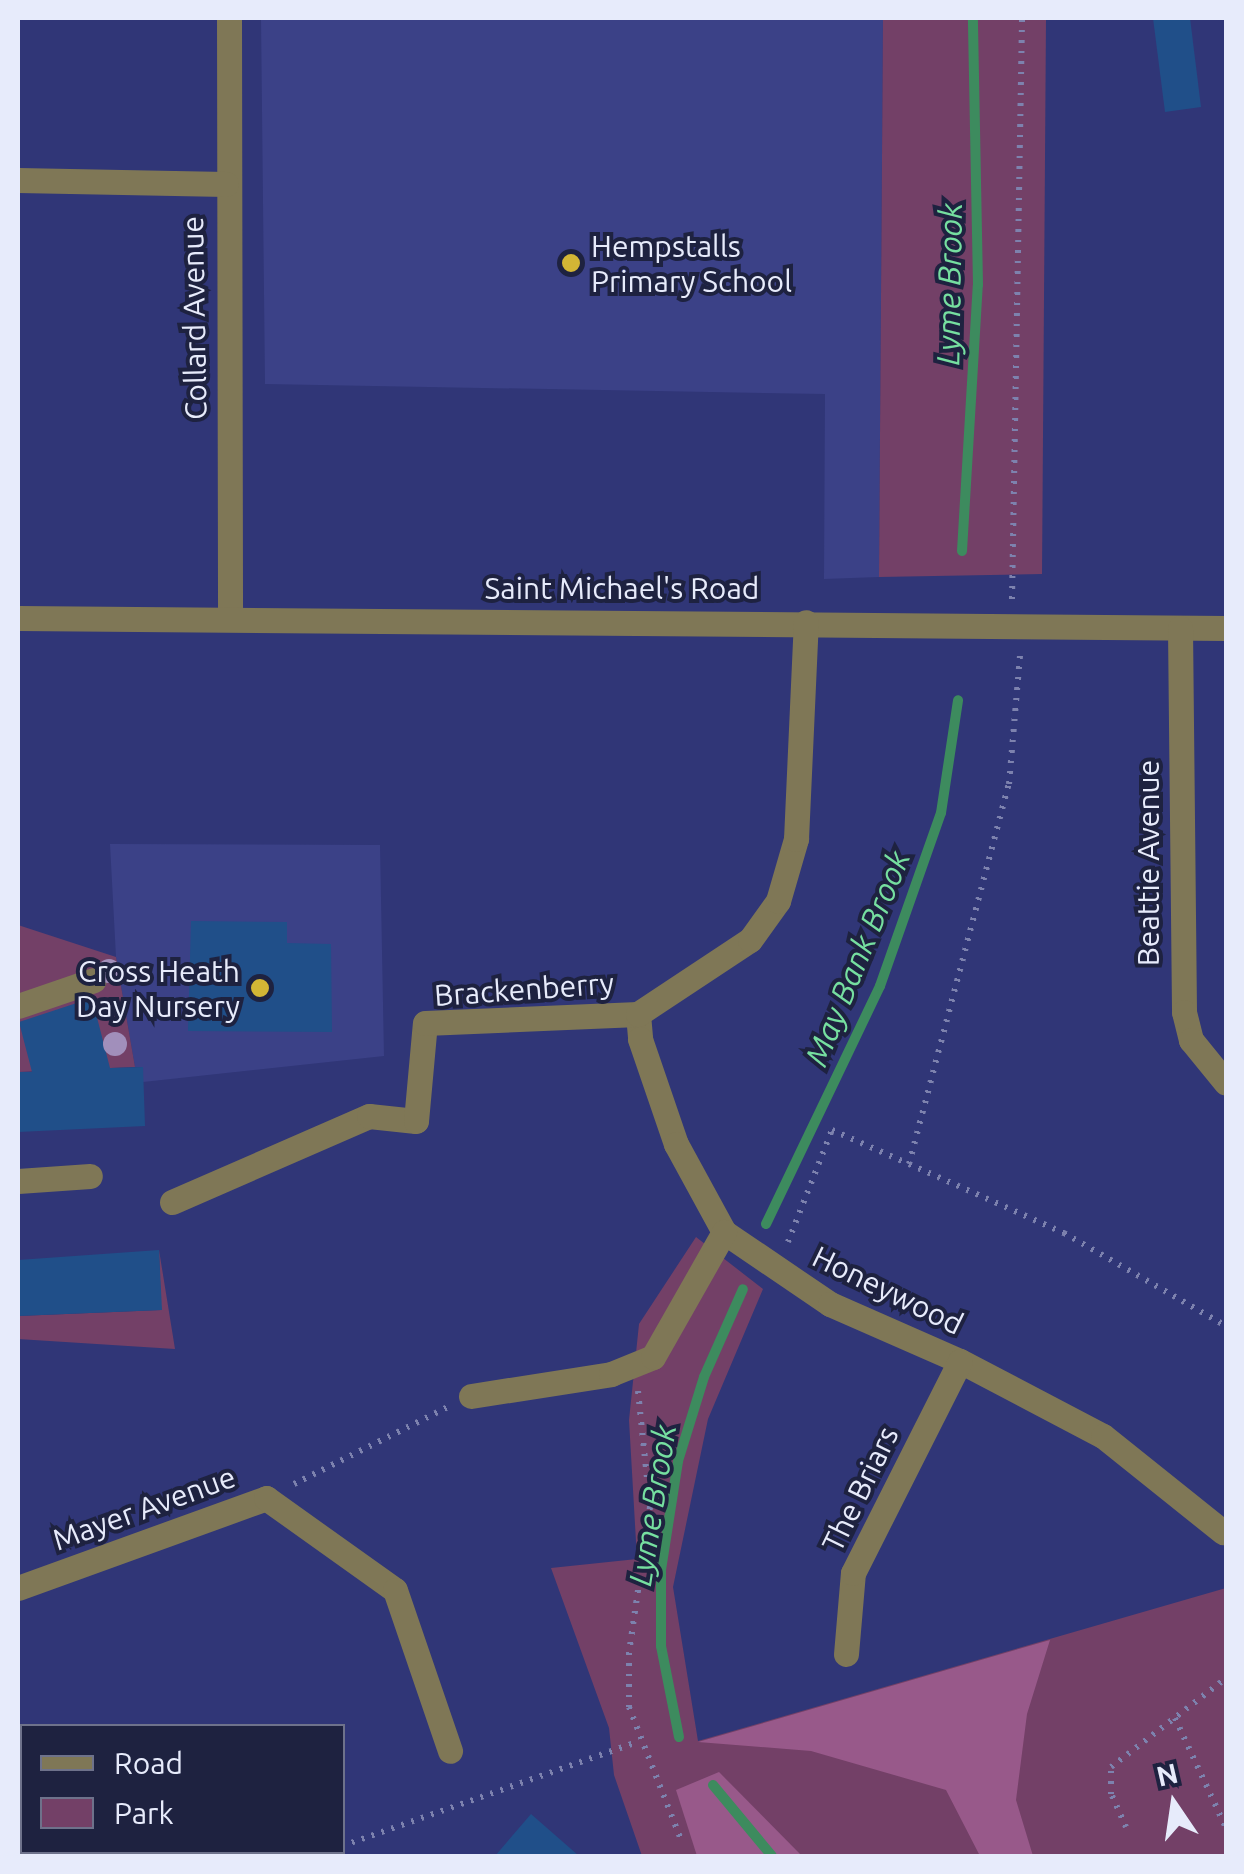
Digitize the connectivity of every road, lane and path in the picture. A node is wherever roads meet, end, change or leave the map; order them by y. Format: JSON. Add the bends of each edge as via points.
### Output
{"nodes":[{"id":1,"x":228,"y":18,"type":"edge"},
{"id":2,"x":1022,"y":18,"type":"edge"},
{"id":3,"x":18,"y":180,"type":"edge"},
{"id":4,"x":226,"y":184,"type":"junction"},
{"id":5,"x":18,"y":618,"type":"edge"},
{"id":6,"x":230,"y":618,"type":"junction"},
{"id":7,"x":806,"y":622,"type":"junction"},
{"id":8,"x":1180,"y":628,"type":"junction"},
{"id":9,"x":1226,"y":628,"type":"edge"},
{"id":10,"x":1017,"y":630,"type":"junction"},
{"id":11,"x":94,"y":980,"type":"dead end"},
{"id":12,"x":18,"y":1006,"type":"edge"},
{"id":13,"x":638,"y":1014,"type":"junction"},
{"id":14,"x":1226,"y":1082,"type":"edge"},
{"id":15,"x":909,"y":1164,"type":"junction"},
{"id":16,"x":90,"y":1176,"type":"dead end"},
{"id":17,"x":18,"y":1180,"type":"edge"},
{"id":18,"x":172,"y":1202,"type":"dead end"},
{"id":19,"x":724,"y":1232,"type":"junction"},
{"id":20,"x":776,"y":1272,"type":"junction"},
{"id":21,"x":1226,"y":1326,"type":"edge"},
{"id":22,"x":654,"y":1357,"type":"junction"},
{"id":23,"x":960,"y":1361,"type":"junction"},
{"id":24,"x":472,"y":1396,"type":"joint"},
{"id":25,"x":266,"y":1498,"type":"junction"},
{"id":26,"x":1223,"y":1532,"type":"dead end"},
{"id":27,"x":18,"y":1588,"type":"edge"},
{"id":28,"x":846,"y":1654,"type":"dead end"},
{"id":29,"x":1226,"y":1678,"type":"edge"},
{"id":30,"x":1175,"y":1718,"type":"junction"},
{"id":31,"x":638,"y":1742,"type":"junction"},
{"id":32,"x":450,"y":1751,"type":"dead end"},
{"id":33,"x":1126,"y":1827,"type":"dead end"},
{"id":34,"x":1226,"y":1828,"type":"edge"},
{"id":35,"x":682,"y":1842,"type":"dead end"},
{"id":36,"x":345,"y":1845,"type":"edge"}],
"edges":[{"from":1,"to":4,"type":"street","name":"Collard Avenue"},
{"from":2,"to":10,"type":"path"},
{"from":3,"to":4,"type":"street"},
{"from":4,"to":6,"type":"street","name":"Collard Avenue"},
{"from":5,"to":6,"type":"street","name":"Saint Michael's Road"},
{"from":6,"to":7,"type":"street","name":"Saint Michael's Road"},
{"from":7,"to":10,"type":"street","name":"Saint Michael's Road"},
{"from":7,"to":13,"type":"street","name":"Brackenberry","via":[[796,839],[778,901],[750,940]]},
{"from":8,"to":9,"type":"street","name":"Saint Michael's Road"},
{"from":8,"to":10,"type":"street","name":"Saint Michael's Road"},
{"from":8,"to":14,"type":"street","name":"Beattie Avenue","via":[[1184,1012],[1191,1040]]},
{"from":10,"to":15,"type":"path","via":[[1009,784]]},
{"from":11,"to":12,"type":"street"},
{"from":13,"to":18,"type":"street","name":"Brackenberry","via":[[424,1023],[416,1120],[369,1116]]},
{"from":13,"to":19,"type":"street","name":"Honeywood","via":[[640,1039],[676,1144]]},
{"from":15,"to":20,"type":"path","via":[[832,1130]]},
{"from":15,"to":21,"type":"path","via":[[1064,1233]]},
{"from":16,"to":17,"type":"street"},
{"from":19,"to":20,"type":"street","name":"Honeywood"},
{"from":19,"to":22,"type":"street"},
{"from":20,"to":23,"type":"street","name":"Honeywood","via":[[830,1304]]},
{"from":22,"to":24,"type":"street","via":[[612,1374]]},
{"from":22,"to":31,"type":"path","via":[[638,1377],[650,1507],[629,1653],[628,1707]]},
{"from":23,"to":26,"type":"street","name":"Honeywood","via":[[1103,1436]]},
{"from":23,"to":28,"type":"street","name":"The Briars","via":[[853,1573]]},
{"from":24,"to":25,"type":"path"},
{"from":25,"to":27,"type":"street","name":"Mayer Avenue"},
{"from":25,"to":32,"type":"street","name":"Mayer Avenue","via":[[395,1590]]},
{"from":29,"to":30,"type":"path"},
{"from":30,"to":33,"type":"path","via":[[1111,1767],[1110,1794]]},
{"from":30,"to":34,"type":"path"},
{"from":31,"to":35,"type":"path"},
{"from":31,"to":36,"type":"path"}]}
